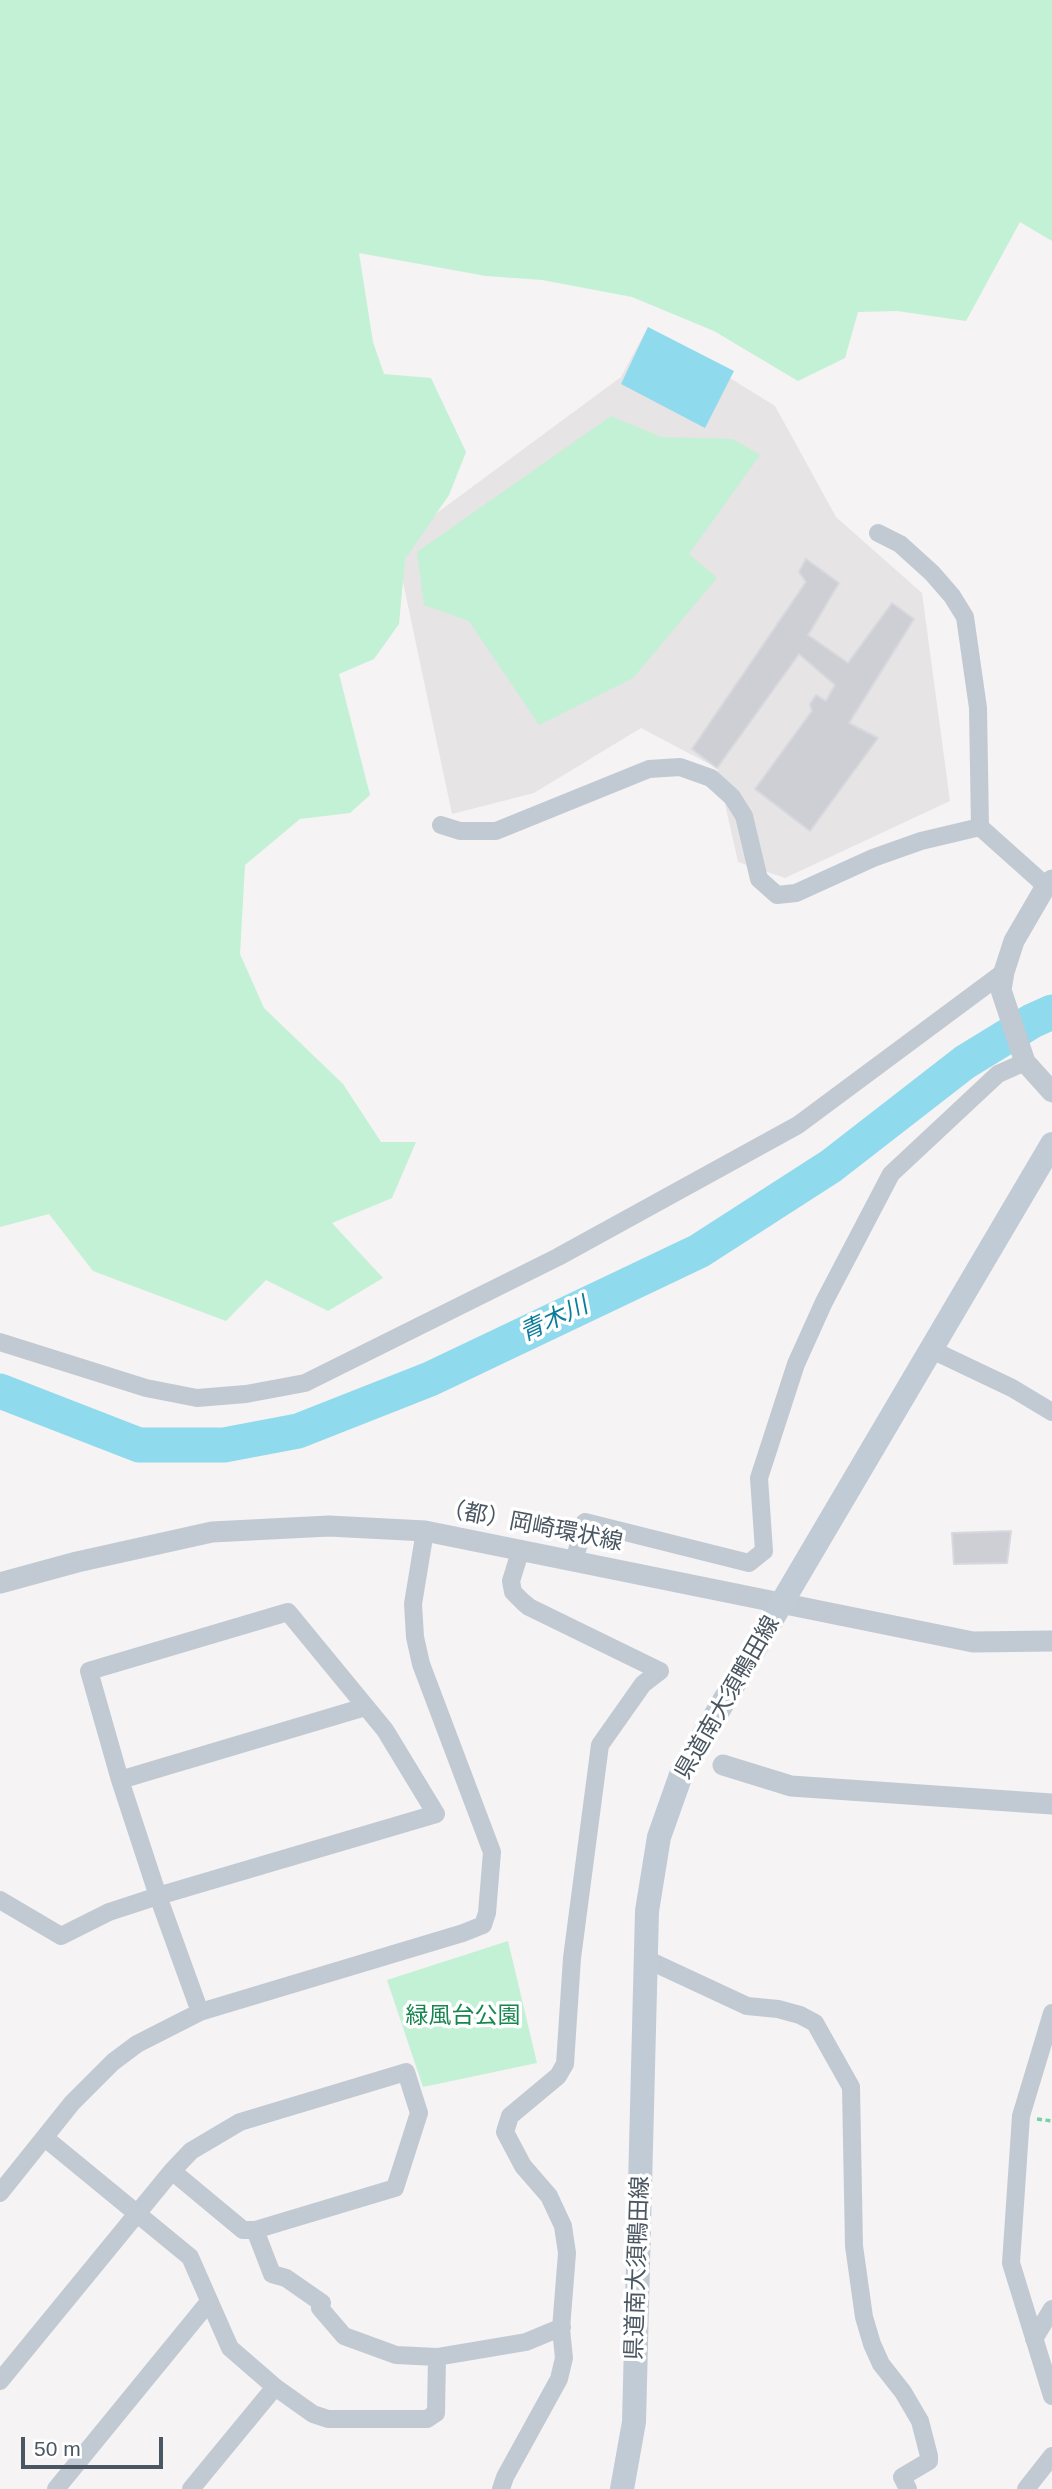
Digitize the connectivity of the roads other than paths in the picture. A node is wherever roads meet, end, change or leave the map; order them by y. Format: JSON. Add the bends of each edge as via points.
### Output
{"nodes":[{"id":1,"x":878,"y":533,"type":"dead end"},
{"id":2,"x":441,"y":825,"type":"dead end"},
{"id":3,"x":981,"y":827,"type":"junction"},
{"id":4,"x":1049,"y":883,"type":"edge"},
{"id":5,"x":1003,"y":981,"type":"junction"},
{"id":6,"x":1024,"y":1056,"type":"junction"},
{"id":7,"x":1052,"y":1092,"type":"edge"},
{"id":8,"x":1052,"y":1144,"type":"edge"},
{"id":9,"x":0,"y":1342,"type":"edge"},
{"id":10,"x":930,"y":1349,"type":"junction"},
{"id":11,"x":1052,"y":1412,"type":"edge"},
{"id":12,"x":425,"y":1531,"type":"junction"},
{"id":13,"x":521,"y":1549,"type":"junction"},
{"id":14,"x":574,"y":1561,"type":"junction"},
{"id":15,"x":0,"y":1583,"type":"edge"},
{"id":16,"x":782,"y":1604,"type":"junction"},
{"id":17,"x":1052,"y":1641,"type":"edge"},
{"id":18,"x":365,"y":1707,"type":"junction"},
{"id":19,"x":723,"y":1765,"type":"dead end"},
{"id":20,"x":120,"y":1780,"type":"junction"},
{"id":21,"x":1052,"y":1804,"type":"edge"},
{"id":22,"x":158,"y":1896,"type":"junction"},
{"id":23,"x":0,"y":1900,"type":"edge"},
{"id":24,"x":646,"y":1959,"type":"junction"},
{"id":25,"x":200,"y":2012,"type":"junction"},
{"id":26,"x":1052,"y":2013,"type":"edge"},
{"id":27,"x":45,"y":2138,"type":"junction"},
{"id":28,"x":172,"y":2171,"type":"junction"},
{"id":29,"x":0,"y":2193,"type":"edge"},
{"id":30,"x":137,"y":2213,"type":"junction"},
{"id":31,"x":255,"y":2230,"type":"junction"},
{"id":32,"x":208,"y":2303,"type":"junction"},
{"id":33,"x":1052,"y":2309,"type":"edge"},
{"id":34,"x":562,"y":2327,"type":"junction"},
{"id":35,"x":1034,"y":2339,"type":"junction"},
{"id":36,"x":437,"y":2357,"type":"junction"},
{"id":37,"x":0,"y":2381,"type":"edge"},
{"id":38,"x":275,"y":2387,"type":"junction"},
{"id":39,"x":1052,"y":2396,"type":"edge"},
{"id":40,"x":1052,"y":2456,"type":"edge"},
{"id":41,"x":56,"y":2489,"type":"edge"},
{"id":42,"x":191,"y":2489,"type":"edge"},
{"id":43,"x":501,"y":2489,"type":"edge"},
{"id":44,"x":622,"y":2489,"type":"edge"},
{"id":45,"x":908,"y":2489,"type":"edge"},
{"id":46,"x":1026,"y":2489,"type":"edge"}],
"edges":[{"from":1,"to":3,"type":"street","via":[[900,544],[932,573],[965,617],[978,708]]},
{"from":2,"to":3,"type":"street","via":[[460,831],[496,831],[649,769],[680,767],[711,778],[732,797],[744,816],[759,879],[777,895],[796,893],[921,841]]},
{"from":3,"to":4,"type":"street"},
{"from":4,"to":5,"type":"street","via":[[1014,941]]},
{"from":5,"to":6,"type":"street"},
{"from":5,"to":9,"type":"street","via":[[798,1125],[558,1257],[305,1383],[197,1398],[146,1388]]},
{"from":6,"to":7,"type":"street"},
{"from":6,"to":14,"type":"street","via":[[998,1074],[891,1174],[796,1364],[760,1478],[764,1550],[749,1563],[585,1522]]},
{"from":8,"to":10,"type":"main road","name":"県道南大須鴨田線"},
{"from":10,"to":11,"type":"street"},
{"from":10,"to":16,"type":"main road","name":"県道南大須鴨田線"},
{"from":12,"to":13,"type":"street","name":"（都）岡崎環状線"},
{"from":12,"to":15,"type":"street","name":"（都）岡崎環状線","via":[[329,1526],[212,1532]]},
{"from":12,"to":25,"type":"street","via":[[413,1604],[415,1637],[492,1852],[483,1925]]},
{"from":13,"to":14,"type":"street","name":"（都）岡崎環状線"},
{"from":13,"to":34,"type":"street","via":[[511,1581],[513,1592],[523,1602],[660,1671],[643,1684],[600,1745],[572,1958],[565,2063],[558,2076],[510,2116],[505,2132],[563,2225],[567,2253]]},
{"from":14,"to":16,"type":"street","name":"（都）岡崎環状線"},
{"from":16,"to":17,"type":"street","name":"（都）岡崎環状線","via":[[973,1642]]},
{"from":16,"to":24,"type":"main road","name":"県道南大須鴨田線","via":[[682,1772],[659,1837],[647,1911]]},
{"from":18,"to":20,"type":"street"},
{"from":18,"to":20,"type":"street","via":[[288,1612],[89,1671]]},
{"from":18,"to":22,"type":"street","via":[[385,1730],[436,1814]]},
{"from":19,"to":21,"type":"street","via":[[791,1786]]},
{"from":20,"to":22,"type":"street"},
{"from":22,"to":23,"type":"street","via":[[108,1912],[61,1936]]},
{"from":22,"to":25,"type":"street"},
{"from":24,"to":44,"type":"main road","name":"県道南大須鴨田線","via":[[634,2422]]},
{"from":24,"to":45,"type":"street","via":[[747,2006],[778,2009],[815,2023],[851,2087],[854,2246],[864,2317],[881,2364],[920,2421],[929,2456],[929,2461],[902,2477]]},
{"from":25,"to":27,"type":"street","via":[[137,2044],[113,2062]]},
{"from":26,"to":35,"type":"street","via":[[1021,2116],[1011,2263]]},
{"from":27,"to":29,"type":"street"},
{"from":27,"to":30,"type":"street"},
{"from":28,"to":30,"type":"street"},
{"from":28,"to":31,"type":"street","via":[[243,2230]]},
{"from":28,"to":31,"type":"street","via":[[191,2151],[240,2122],[407,2072],[419,2113],[395,2188]]},
{"from":30,"to":32,"type":"street","via":[[190,2258]]},
{"from":30,"to":37,"type":"street"},
{"from":31,"to":36,"type":"street","via":[[272,2274],[322,2302],[320,2308],[344,2336],[396,2355]]},
{"from":32,"to":38,"type":"street","via":[[230,2348]]},
{"from":32,"to":41,"type":"street"},
{"from":33,"to":35,"type":"street"},
{"from":34,"to":36,"type":"street","via":[[526,2342]]},
{"from":34,"to":43,"type":"street","via":[[564,2358],[559,2379]]},
{"from":35,"to":39,"type":"street"},
{"from":36,"to":38,"type":"street","via":[[436,2413],[427,2419],[328,2418],[313,2414]]},
{"from":38,"to":42,"type":"street"},
{"from":40,"to":46,"type":"street"}]}
